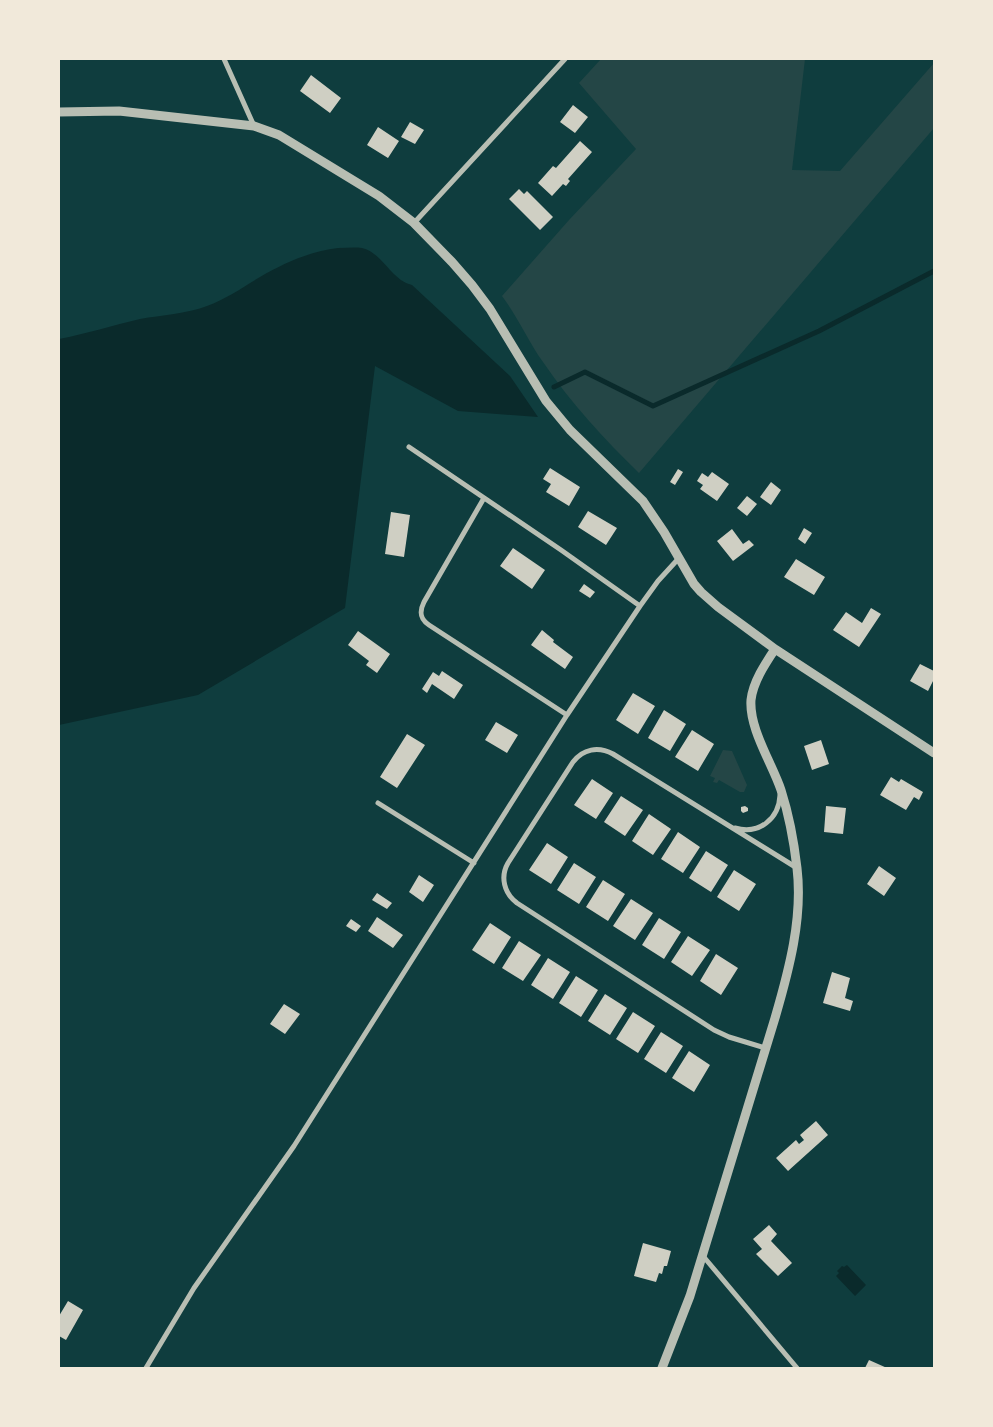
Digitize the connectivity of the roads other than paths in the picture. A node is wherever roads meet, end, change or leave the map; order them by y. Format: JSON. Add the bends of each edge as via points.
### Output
{"nodes":[{"id":1,"x":224,"y":59,"type":"edge"},
{"id":2,"x":565,"y":59,"type":"edge"},
{"id":3,"x":59,"y":112,"type":"edge"},
{"id":4,"x":254,"y":126,"type":"junction"},
{"id":5,"x":414,"y":223,"type":"junction"},
{"id":6,"x":408,"y":447,"type":"dead end"},
{"id":7,"x":484,"y":498,"type":"junction"},
{"id":8,"x":679,"y":558,"type":"junction"},
{"id":9,"x":640,"y":606,"type":"junction"},
{"id":10,"x":775,"y":649,"type":"junction"},
{"id":11,"x":567,"y":715,"type":"junction"},
{"id":12,"x":934,"y":753,"type":"edge"},
{"id":13,"x":780,"y":789,"type":"junction"},
{"id":14,"x":378,"y":803,"type":"dead end"},
{"id":15,"x":730,"y":826,"type":"junction"},
{"id":16,"x":474,"y":863,"type":"junction"},
{"id":17,"x":797,"y":869,"type":"junction"},
{"id":18,"x":765,"y":1048,"type":"junction"},
{"id":19,"x":703,"y":1256,"type":"junction"},
{"id":20,"x":146,"y":1368,"type":"edge"},
{"id":21,"x":662,"y":1368,"type":"edge"},
{"id":22,"x":798,"y":1368,"type":"edge"}],
"edges":[{"from":1,"to":4,"type":"street"},
{"from":2,"to":5,"type":"street"},
{"from":3,"to":4,"type":"street","via":[[119,111]]},
{"from":4,"to":5,"type":"street","via":[[279,135],[379,196]]},
{"from":5,"to":8,"type":"street","via":[[452,262],[490,309],[556,414],[643,501]]},
{"from":6,"to":7,"type":"street"},
{"from":7,"to":9,"type":"street"},
{"from":7,"to":11,"type":"street","via":[[424,602],[422,617],[429,625]]},
{"from":8,"to":9,"type":"street"},
{"from":8,"to":10,"type":"street","via":[[701,592]]},
{"from":9,"to":11,"type":"street"},
{"from":10,"to":12,"type":"street"},
{"from":10,"to":13,"type":"street","via":[[755,684],[751,705],[758,735]]},
{"from":11,"to":16,"type":"street"},
{"from":13,"to":15,"type":"street","via":[[778,808],[766,824],[744,830]]},
{"from":13,"to":17,"type":"street"},
{"from":14,"to":16,"type":"street"},
{"from":15,"to":17,"type":"street"},
{"from":15,"to":18,"type":"street","via":[[613,754],[592,750],[573,762],[506,866],[504,881],[509,895],[517,903],[707,1026]]},
{"from":16,"to":20,"type":"street","via":[[294,1146],[194,1288]]},
{"from":17,"to":18,"type":"street","via":[[798,898],[793,946]]},
{"from":18,"to":19,"type":"street"},
{"from":19,"to":21,"type":"street"},
{"from":19,"to":22,"type":"street"}]}
